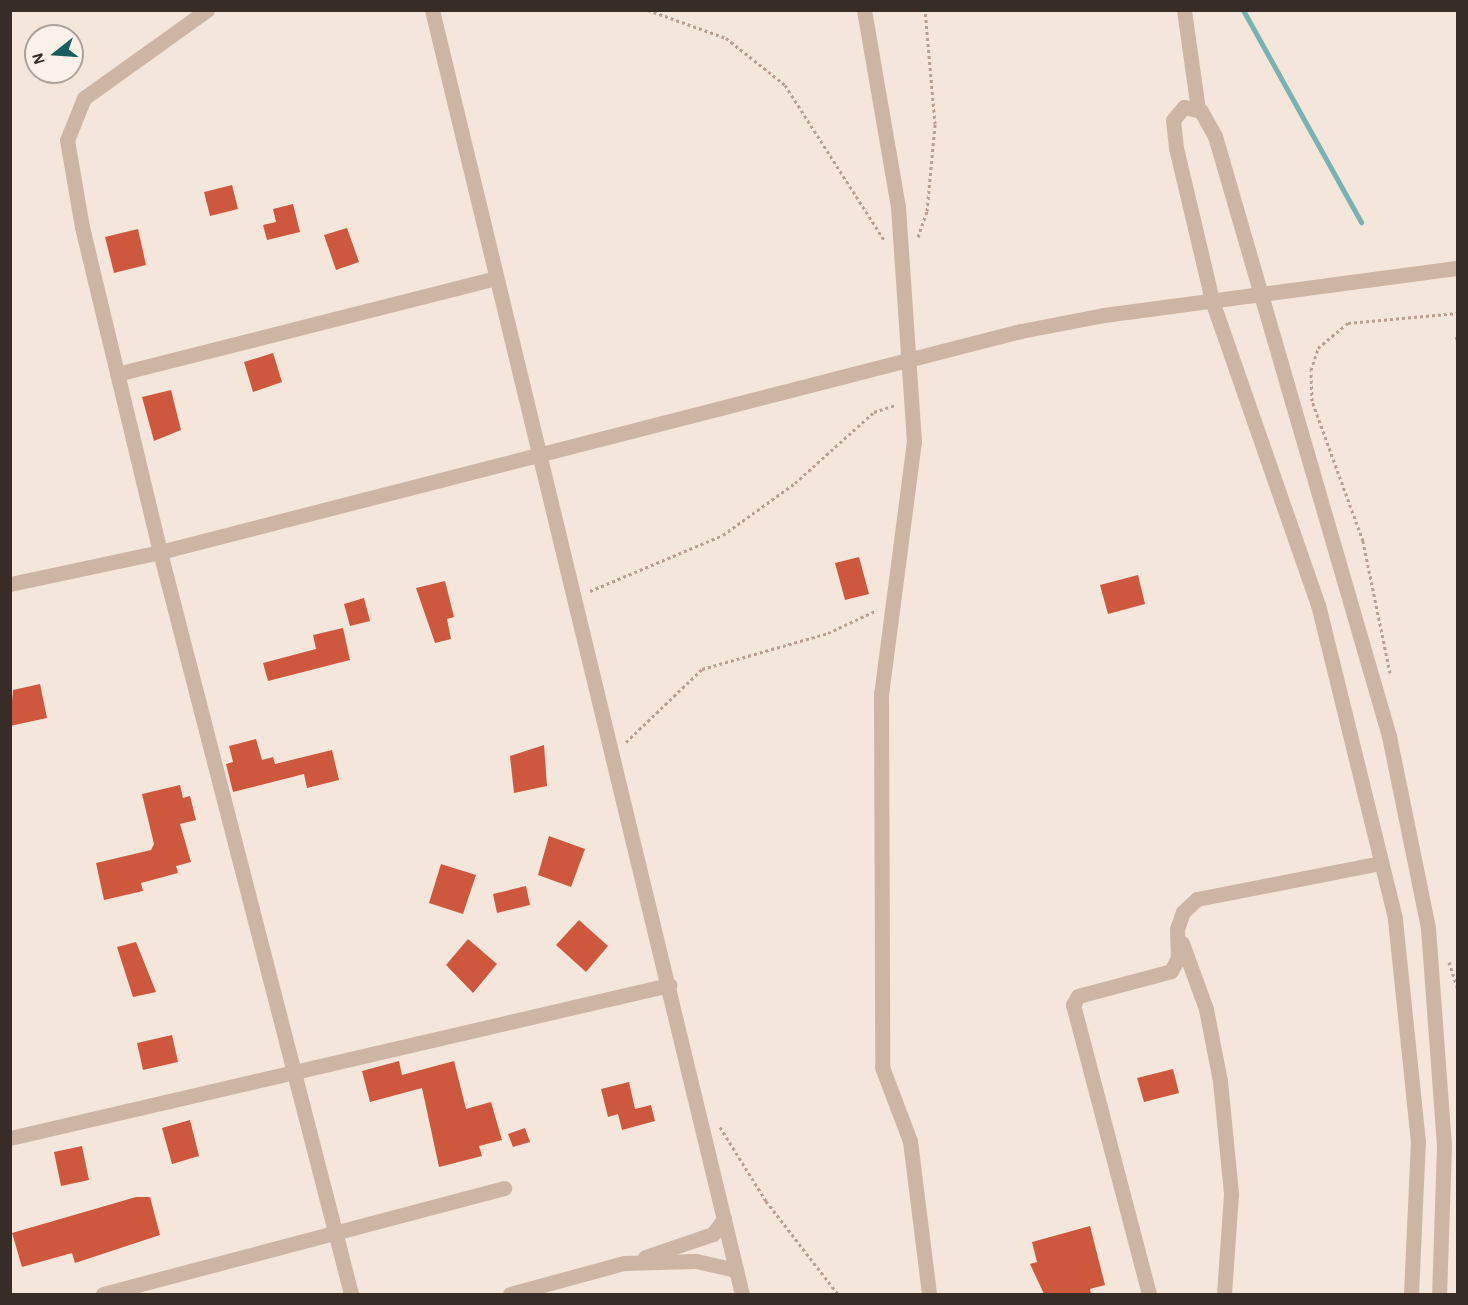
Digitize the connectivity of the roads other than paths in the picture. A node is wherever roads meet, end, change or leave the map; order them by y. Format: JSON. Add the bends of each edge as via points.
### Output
{"nodes":[{"id":1,"x":207,"y":10,"type":"edge"},
{"id":2,"x":432,"y":10,"type":"edge"},
{"id":3,"x":864,"y":10,"type":"edge"},
{"id":4,"x":1184,"y":10,"type":"edge"},
{"id":5,"x":1198,"y":109,"type":"junction"},
{"id":6,"x":1458,"y":268,"type":"edge"},
{"id":7,"x":496,"y":278,"type":"junction"},
{"id":8,"x":1262,"y":297,"type":"junction"},
{"id":9,"x":1212,"y":300,"type":"junction"},
{"id":10,"x":907,"y":360,"type":"junction"},
{"id":11,"x":117,"y":374,"type":"junction"},
{"id":12,"x":540,"y":455,"type":"junction"},
{"id":13,"x":160,"y":552,"type":"junction"},
{"id":14,"x":10,"y":584,"type":"edge"},
{"id":15,"x":1381,"y":863,"type":"junction"},
{"id":16,"x":1177,"y":929,"type":"junction"},
{"id":17,"x":669,"y":985,"type":"junction"},
{"id":18,"x":291,"y":1069,"type":"junction"},
{"id":19,"x":1458,"y":1135,"type":"edge"},
{"id":20,"x":10,"y":1138,"type":"edge"},
{"id":21,"x":1444,"y":1146,"type":"junction"},
{"id":22,"x":504,"y":1188,"type":"dead end"},
{"id":23,"x":724,"y":1219,"type":"junction"},
{"id":24,"x":335,"y":1234,"type":"junction"},
{"id":25,"x":927,"y":1256,"type":"junction"},
{"id":26,"x":624,"y":1263,"type":"junction"},
{"id":27,"x":736,"y":1270,"type":"junction"},
{"id":28,"x":103,"y":1294,"type":"edge"},
{"id":29,"x":351,"y":1294,"type":"edge"},
{"id":30,"x":510,"y":1294,"type":"edge"},
{"id":31,"x":742,"y":1294,"type":"edge"},
{"id":32,"x":918,"y":1294,"type":"edge"},
{"id":33,"x":929,"y":1294,"type":"edge"},
{"id":34,"x":1149,"y":1294,"type":"edge"},
{"id":35,"x":1224,"y":1294,"type":"edge"},
{"id":36,"x":1411,"y":1294,"type":"edge"},
{"id":37,"x":1439,"y":1294,"type":"edge"}],
"edges":[{"from":1,"to":11,"type":"street","via":[[84,98],[72,117],[67,140],[80,216]]},
{"from":2,"to":7,"type":"street"},
{"from":3,"to":10,"type":"street","via":[[898,207]]},
{"from":4,"to":5,"type":"street"},
{"from":5,"to":8,"type":"street","via":[[1215,136]]},
{"from":5,"to":9,"type":"street","via":[[1184,107],[1173,120]]},
{"from":6,"to":8,"type":"street"},
{"from":7,"to":11,"type":"street"},
{"from":7,"to":12,"type":"street"},
{"from":8,"to":9,"type":"street"},
{"from":8,"to":21,"type":"street","via":[[1389,736],[1428,928]]},
{"from":9,"to":10,"type":"street","via":[[1104,315]]},
{"from":9,"to":15,"type":"street","via":[[1318,605]]},
{"from":10,"to":12,"type":"street"},
{"from":10,"to":25,"type":"street","via":[[915,441],[881,694],[882,1066],[910,1141]]},
{"from":11,"to":13,"type":"street"},
{"from":12,"to":13,"type":"street"},
{"from":12,"to":17,"type":"street"},
{"from":13,"to":14,"type":"street"},
{"from":13,"to":18,"type":"street"},
{"from":15,"to":16,"type":"street","via":[[1197,899],[1183,912]]},
{"from":15,"to":36,"type":"street","via":[[1395,918],[1418,1142]]},
{"from":16,"to":34,"type":"street","via":[[1178,958],[1172,971],[1078,996],[1073,1005]]},
{"from":16,"to":35,"type":"street","via":[[1206,1009],[1220,1081],[1231,1194]]},
{"from":17,"to":18,"type":"street"},
{"from":17,"to":23,"type":"street"},
{"from":18,"to":20,"type":"street"},
{"from":18,"to":24,"type":"street"},
{"from":19,"to":21,"type":"street"},
{"from":21,"to":37,"type":"street"},
{"from":22,"to":24,"type":"street"},
{"from":23,"to":26,"type":"street","via":[[704,1238]]},
{"from":23,"to":27,"type":"street"},
{"from":24,"to":28,"type":"street"},
{"from":24,"to":29,"type":"street"},
{"from":25,"to":32,"type":"street"},
{"from":25,"to":33,"type":"street"},
{"from":26,"to":27,"type":"street","via":[[696,1261]]},
{"from":26,"to":30,"type":"street"},
{"from":27,"to":31,"type":"street"}]}
